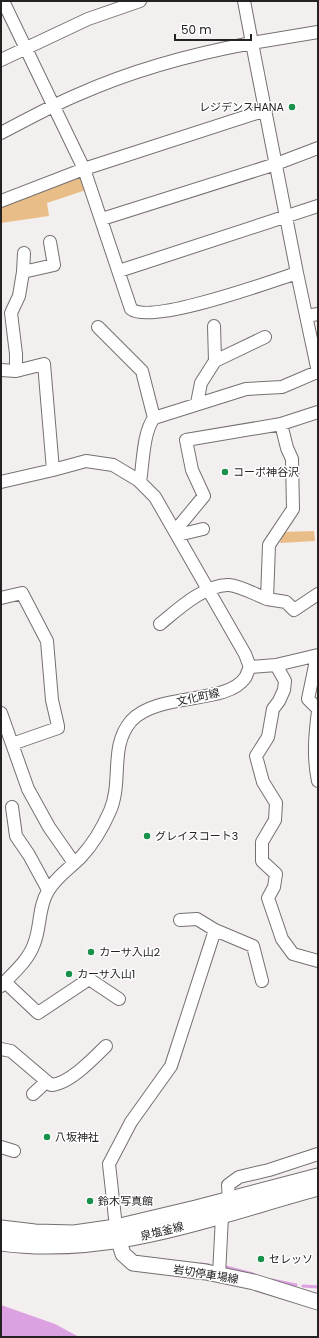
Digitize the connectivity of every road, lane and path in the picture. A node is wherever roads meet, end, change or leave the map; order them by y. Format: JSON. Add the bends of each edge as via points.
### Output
{"nodes":[{"id":1,"x":3,"y":1,"type":"edge"},
{"id":2,"x":140,"y":1,"type":"edge"},
{"id":3,"x":244,"y":1,"type":"edge"},
{"id":4,"x":318,"y":32,"type":"edge"},
{"id":5,"x":252,"y":43,"type":"junction"},
{"id":6,"x":25,"y":47,"type":"junction"},
{"id":7,"x":1,"y":60,"type":"edge"},
{"id":8,"x":54,"y":106,"type":"junction"},
{"id":9,"x":266,"y":110,"type":"junction"},
{"id":10,"x":1,"y":133,"type":"edge"},
{"id":11,"x":318,"y":148,"type":"edge"},
{"id":12,"x":276,"y":164,"type":"junction"},
{"id":13,"x":84,"y":169,"type":"junction"},
{"id":14,"x":1,"y":201,"type":"edge"},
{"id":15,"x":318,"y":206,"type":"edge"},
{"id":16,"x":286,"y":218,"type":"junction"},
{"id":17,"x":102,"y":219,"type":"junction"},
{"id":18,"x":50,"y":242,"type":"dead end"},
{"id":19,"x":24,"y":253,"type":"dead end"},
{"id":20,"x":24,"y":272,"type":"junction"},
{"id":21,"x":119,"y":272,"type":"junction"},
{"id":22,"x":296,"y":273,"type":"junction"},
{"id":23,"x":318,"y":314,"type":"edge"},
{"id":24,"x":306,"y":316,"type":"junction"},
{"id":25,"x":214,"y":326,"type":"dead end"},
{"id":26,"x":98,"y":327,"type":"dead end"},
{"id":27,"x":265,"y":337,"type":"dead end"},
{"id":28,"x":215,"y":361,"type":"junction"},
{"id":29,"x":1,"y":370,"type":"edge"},
{"id":30,"x":16,"y":371,"type":"junction"},
{"id":31,"x":318,"y":372,"type":"edge"},
{"id":32,"x":197,"y":403,"type":"junction"},
{"id":33,"x":318,"y":412,"type":"edge"},
{"id":34,"x":154,"y":418,"type":"junction"},
{"id":35,"x":281,"y":424,"type":"junction"},
{"id":36,"x":53,"y":470,"type":"junction"},
{"id":37,"x":1,"y":482,"type":"edge"},
{"id":38,"x":140,"y":482,"type":"junction"},
{"id":39,"x":203,"y":529,"type":"dead end"},
{"id":40,"x":177,"y":533,"type":"junction"},
{"id":41,"x":208,"y":591,"type":"junction"},
{"id":42,"x":318,"y":594,"type":"edge"},
{"id":43,"x":1,"y":598,"type":"edge"},
{"id":44,"x":267,"y":599,"type":"junction"},
{"id":45,"x":160,"y":624,"type":"dead end"},
{"id":46,"x":317,"y":655,"type":"edge"},
{"id":47,"x":276,"y":665,"type":"junction"},
{"id":48,"x":250,"y":667,"type":"junction"},
{"id":49,"x":318,"y":710,"type":"edge"},
{"id":50,"x":1,"y":713,"type":"edge"},
{"id":51,"x":12,"y":744,"type":"junction"},
{"id":52,"x":318,"y":781,"type":"edge"},
{"id":53,"x":12,"y":807,"type":"dead end"},
{"id":54,"x":74,"y":863,"type":"junction"},
{"id":55,"x":48,"y":890,"type":"junction"},
{"id":56,"x":180,"y":920,"type":"dead end"},
{"id":57,"x":215,"y":930,"type":"junction"},
{"id":58,"x":318,"y":961,"type":"edge"},
{"id":59,"x":262,"y":981,"type":"dead end"},
{"id":60,"x":3,"y":984,"type":"edge"},
{"id":61,"x":120,"y":999,"type":"dead end"},
{"id":62,"x":106,"y":1046,"type":"dead end"},
{"id":63,"x":1,"y":1049,"type":"edge"},
{"id":64,"x":46,"y":1082,"type":"junction"},
{"id":65,"x":33,"y":1094,"type":"dead end"},
{"id":66,"x":1,"y":1147,"type":"edge"},
{"id":67,"x":14,"y":1151,"type":"dead end"},
{"id":68,"x":318,"y":1154,"type":"edge"},
{"id":69,"x":318,"y":1176,"type":"edge"},
{"id":70,"x":318,"y":1188,"type":"edge"},
{"id":71,"x":229,"y":1200,"type":"junction"},
{"id":72,"x":222,"y":1216,"type":"junction"},
{"id":73,"x":1,"y":1228,"type":"edge"},
{"id":74,"x":117,"y":1234,"type":"junction"},
{"id":75,"x":1,"y":1243,"type":"edge"},
{"id":76,"x":219,"y":1275,"type":"junction"},
{"id":77,"x":318,"y":1302,"type":"edge"}],
"edges":[{"from":1,"to":6,"type":"street"},
{"from":2,"to":6,"type":"street","via":[[88,19]]},
{"from":3,"to":5,"type":"street"},
{"from":4,"to":5,"type":"street"},
{"from":5,"to":8,"type":"street","via":[[186,56],[107,83]]},
{"from":5,"to":9,"type":"street"},
{"from":6,"to":7,"type":"street"},
{"from":6,"to":8,"type":"street"},
{"from":8,"to":10,"type":"street"},
{"from":8,"to":13,"type":"street"},
{"from":9,"to":12,"type":"street"},
{"from":9,"to":13,"type":"street"},
{"from":11,"to":12,"type":"street"},
{"from":12,"to":16,"type":"street"},
{"from":12,"to":17,"type":"street"},
{"from":13,"to":14,"type":"street"},
{"from":13,"to":17,"type":"street"},
{"from":15,"to":16,"type":"street"},
{"from":16,"to":21,"type":"street"},
{"from":16,"to":22,"type":"street"},
{"from":17,"to":21,"type":"street"},
{"from":18,"to":20,"type":"street","via":[[54,265]]},
{"from":19,"to":20,"type":"street"},
{"from":20,"to":30,"type":"street","via":[[19,296],[11,313]]},
{"from":21,"to":22,"type":"street","via":[[131,309],[154,312],[190,307]]},
{"from":22,"to":24,"type":"street"},
{"from":23,"to":24,"type":"street"},
{"from":24,"to":31,"type":"street"},
{"from":25,"to":28,"type":"street"},
{"from":26,"to":34,"type":"street","via":[[142,371]]},
{"from":27,"to":28,"type":"street"},
{"from":28,"to":32,"type":"street","via":[[201,383]]},
{"from":29,"to":30,"type":"street"},
{"from":30,"to":36,"type":"street","via":[[44,364]]},
{"from":31,"to":32,"type":"street","via":[[282,387],[246,389]]},
{"from":32,"to":34,"type":"street"},
{"from":33,"to":35,"type":"street"},
{"from":34,"to":38,"type":"street","via":[[150,423]]},
{"from":35,"to":40,"type":"street","via":[[186,440],[192,470],[204,496]]},
{"from":35,"to":44,"type":"street","via":[[292,459],[293,509],[269,545]]},
{"from":36,"to":37,"type":"street"},
{"from":36,"to":38,"type":"street","via":[[86,461],[114,465]]},
{"from":38,"to":40,"type":"street","via":[[155,497]]},
{"from":39,"to":40,"type":"street"},
{"from":40,"to":41,"type":"street"},
{"from":41,"to":44,"type":"street","via":[[230,585]]},
{"from":41,"to":45,"type":"street","via":[[188,600]]},
{"from":41,"to":48,"type":"street"},
{"from":42,"to":44,"type":"street","via":[[294,610],[286,602]]},
{"from":43,"to":51,"type":"street","via":[[22,592],[46,638],[52,700],[58,726]]},
{"from":46,"to":47,"type":"street"},
{"from":46,"to":49,"type":"street","via":[[308,699]]},
{"from":47,"to":48,"type":"street"},
{"from":47,"to":58,"type":"street","via":[[285,681],[284,690],[273,709],[268,737],[256,756],[263,782],[276,803],[275,820],[262,842],[262,861],[276,874],[274,887],[268,898],[282,939],[293,954]]},
{"from":48,"to":54,"type":"street","name":"文化町線","via":[[244,679],[229,690],[155,706],[140,713],[131,721],[118,746],[116,785],[110,811],[91,845]]},
{"from":49,"to":52,"type":"street","via":[[315,742]]},
{"from":50,"to":51,"type":"street"},
{"from":51,"to":54,"type":"street","via":[[38,809]]},
{"from":53,"to":55,"type":"street","via":[[16,836],[30,855]]},
{"from":54,"to":55,"type":"street","name":"文化町線"},
{"from":55,"to":60,"type":"street","name":"文化町線","via":[[42,905],[34,944],[26,959]]},
{"from":56,"to":57,"type":"street","via":[[196,919]]},
{"from":57,"to":59,"type":"street","via":[[253,946]]},
{"from":57,"to":74,"type":"street","via":[[171,1066],[131,1122],[108,1164]]},
{"from":60,"to":61,"type":"street","via":[[38,1013],[89,979]]},
{"from":62,"to":64,"type":"street","via":[[84,1067],[57,1085]]},
{"from":63,"to":64,"type":"street","via":[[11,1051]]},
{"from":64,"to":65,"type":"street"},
{"from":66,"to":67,"type":"street"},
{"from":68,"to":71,"type":"street","via":[[239,1177],[228,1184]]},
{"from":69,"to":71,"type":"main road","name":"泉塩釜線"},
{"from":70,"to":72,"type":"main road","name":"泉塩釜線"},
{"from":71,"to":74,"type":"main road","name":"泉塩釜線"},
{"from":72,"to":74,"type":"main road","name":"泉塩釜線"},
{"from":72,"to":76,"type":"street"},
{"from":73,"to":74,"type":"main road","name":"泉塩釜線","via":[[35,1232]]},
{"from":74,"to":75,"type":"main road","name":"泉塩釜線","via":[[78,1245]]},
{"from":74,"to":76,"type":"main road","name":"岩切停車場線","via":[[123,1254],[133,1263]]},
{"from":76,"to":77,"type":"main road","name":"岩切停車場線","via":[[254,1282]]}]}
